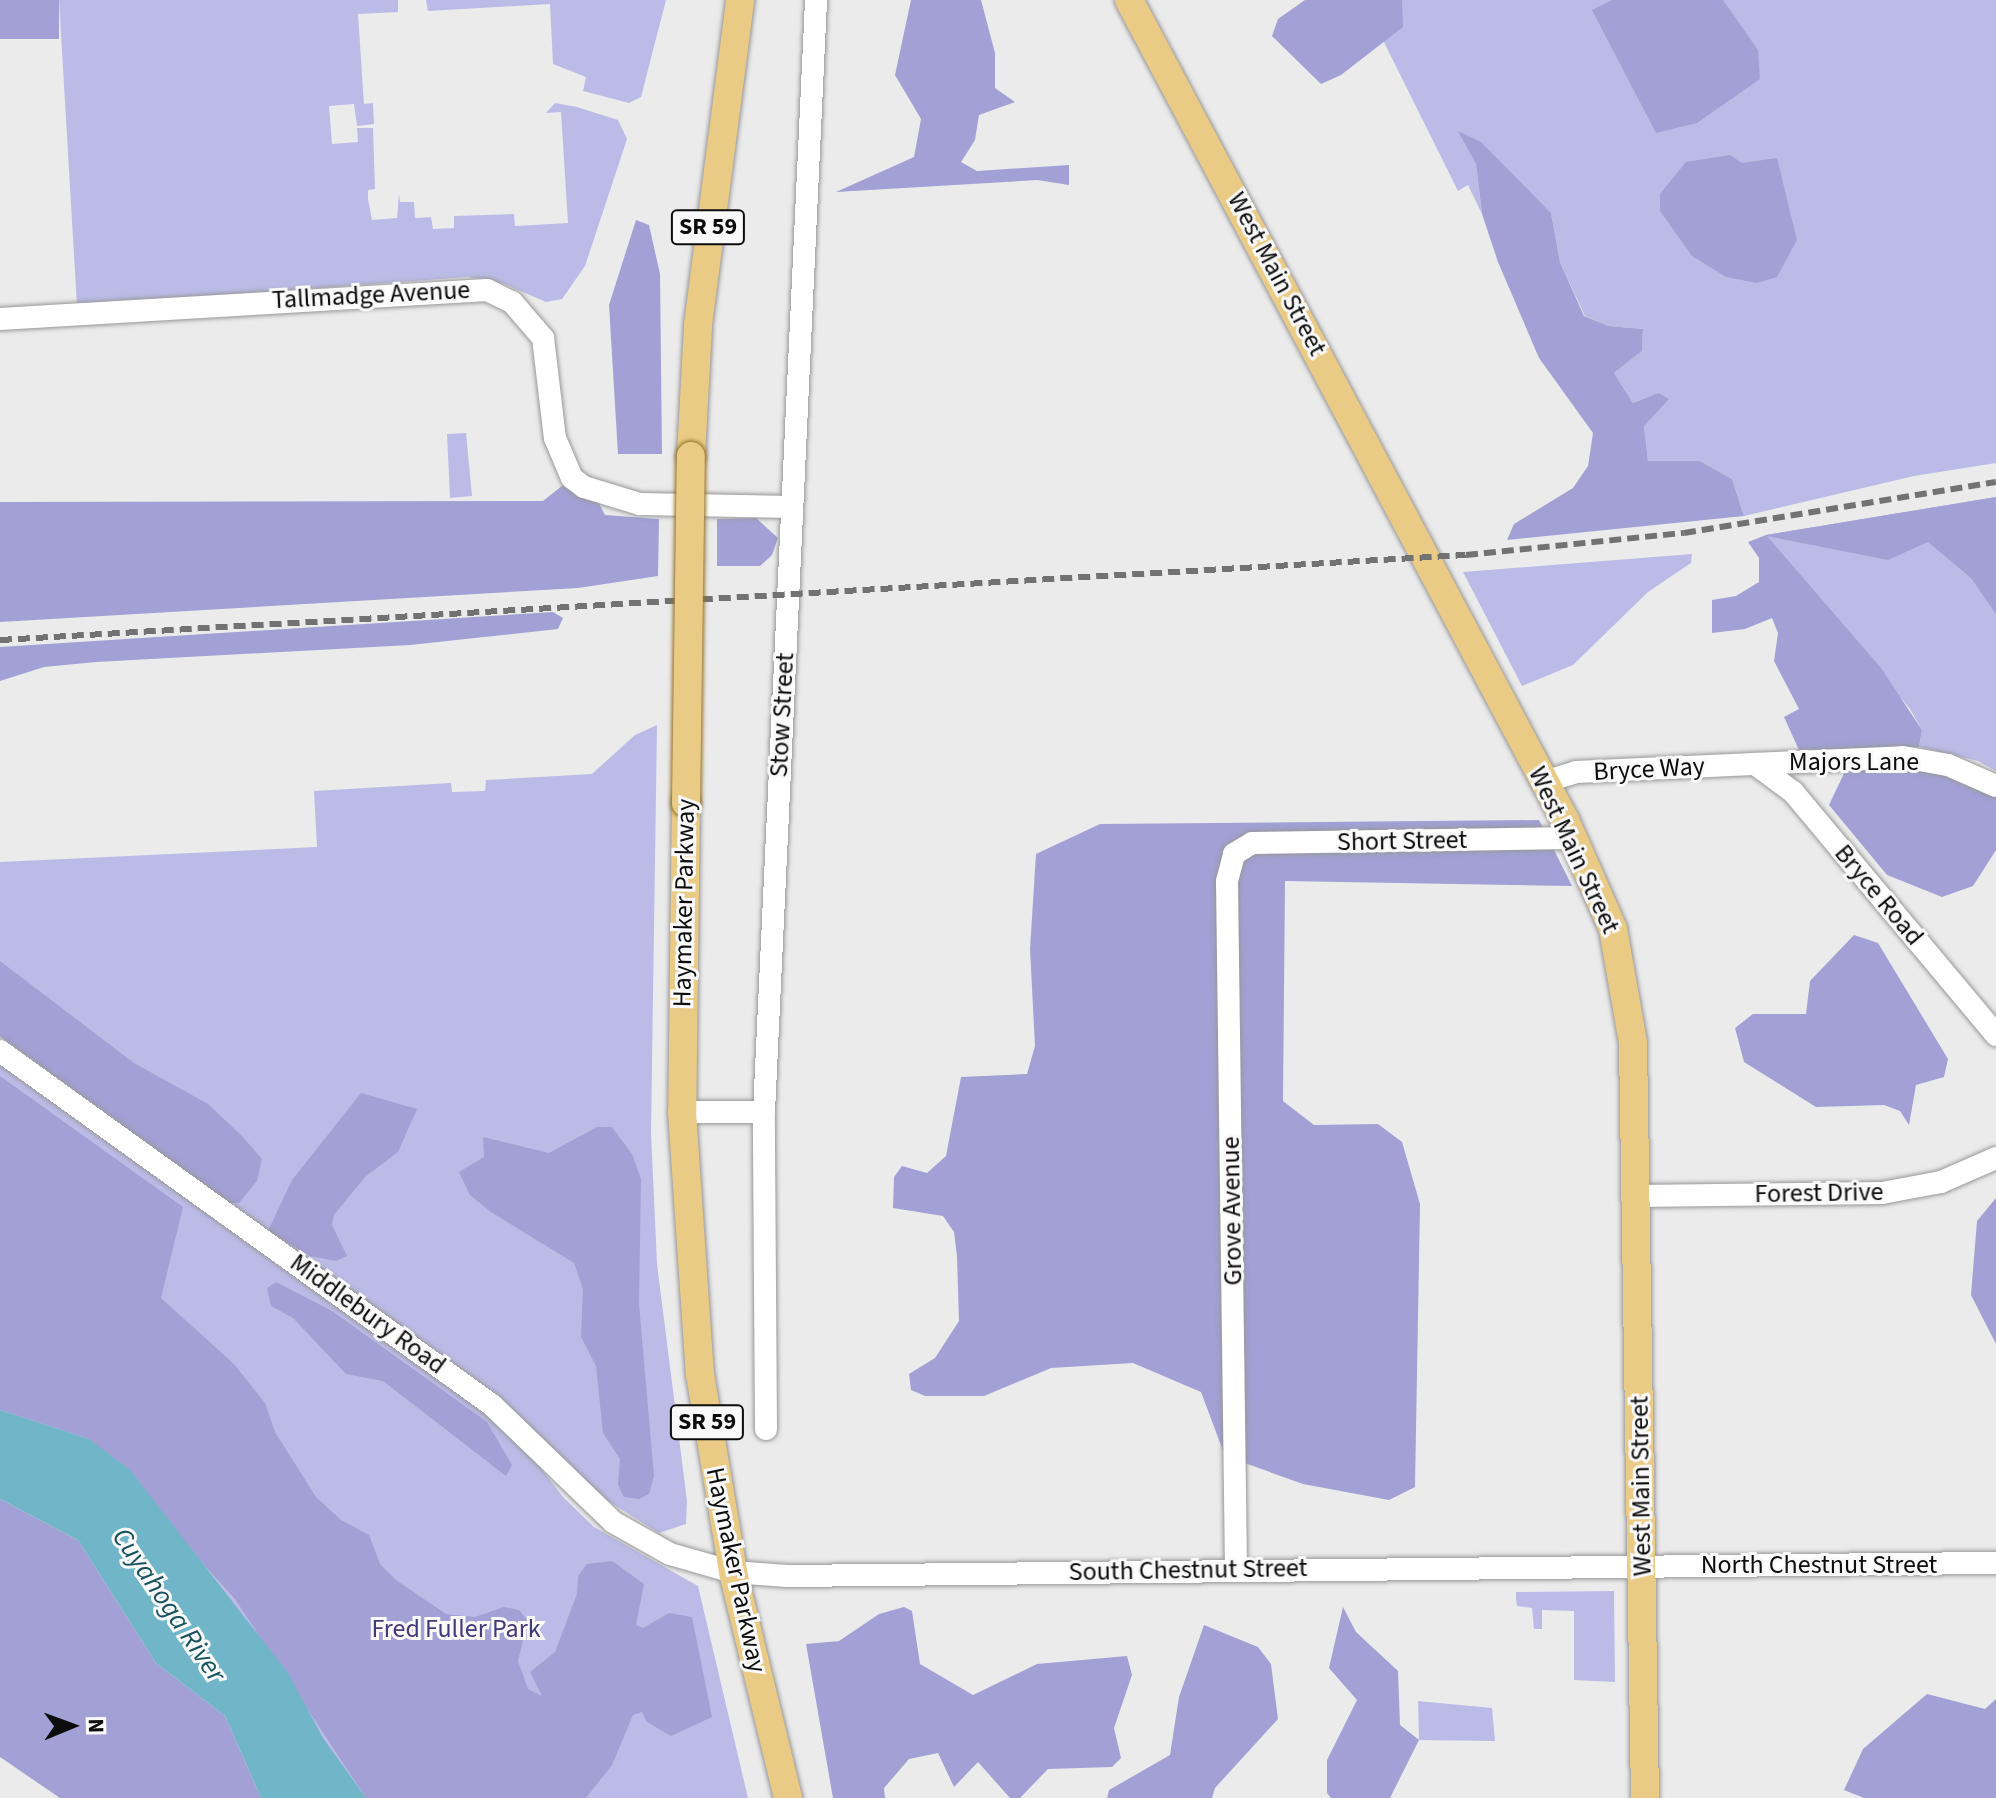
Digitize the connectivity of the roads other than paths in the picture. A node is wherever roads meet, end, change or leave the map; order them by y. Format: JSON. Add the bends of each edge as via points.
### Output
{"nodes":[{"id":1,"x":740,"y":0,"type":"edge"},
{"id":2,"x":816,"y":0,"type":"edge"},
{"id":3,"x":1129,"y":0,"type":"edge"},
{"id":4,"x":0,"y":319,"type":"edge"},
{"id":5,"x":792,"y":507,"type":"junction"},
{"id":6,"x":1755,"y":764,"type":"junction"},
{"id":7,"x":1544,"y":782,"type":"junction"},
{"id":8,"x":1996,"y":786,"type":"edge"},
{"id":9,"x":1573,"y":838,"type":"junction"},
{"id":10,"x":1234,"y":854,"type":"joint"},
{"id":11,"x":1996,"y":1035,"type":"edge"},
{"id":12,"x":0,"y":1051,"type":"edge"},
{"id":13,"x":682,"y":1112,"type":"junction"},
{"id":14,"x":764,"y":1112,"type":"junction"},
{"id":15,"x":1996,"y":1158,"type":"edge"},
{"id":16,"x":1636,"y":1196,"type":"junction"},
{"id":17,"x":766,"y":1429,"type":"dead end"},
{"id":18,"x":1996,"y":1563,"type":"edge"},
{"id":19,"x":1643,"y":1565,"type":"junction"},
{"id":20,"x":1236,"y":1569,"type":"junction"},
{"id":21,"x":733,"y":1572,"type":"junction"},
{"id":22,"x":788,"y":1798,"type":"edge"},
{"id":23,"x":1645,"y":1798,"type":"edge"}],
"edges":[{"from":1,"to":13,"type":"main road","name":"Haymaker Parkway","number":"SR 59","bridge":true,"via":[[698,325],[691,456]]},
{"from":2,"to":5,"type":"street","name":"Stow Street"},
{"from":3,"to":7,"type":"main road","name":"West Main Street"},
{"from":4,"to":5,"type":"street","name":"Tallmadge Avenue","via":[[487,290],[512,302],[543,338],[555,438],[572,478],[584,487],[640,504]]},
{"from":5,"to":14,"type":"street","name":"Stow Street"},
{"from":6,"to":7,"type":"street","name":"Bryce Way","via":[[1576,772]]},
{"from":6,"to":8,"type":"street","name":"Majors Lane","via":[[1903,757],[1948,765]]},
{"from":6,"to":11,"type":"street","name":"Bryce Road","via":[[1793,792]]},
{"from":7,"to":9,"type":"main road","name":"West Main Street"},
{"from":9,"to":10,"type":"street","name":"Short Street","via":[[1252,843]]},
{"from":9,"to":16,"type":"main road","name":"West Main Street","via":[[1624,966],[1633,1043]]},
{"from":10,"to":20,"type":"street","name":"Grove Avenue","via":[[1227,881]]},
{"from":12,"to":21,"type":"street","name":"Middlebury Road","via":[[492,1405],[613,1522],[670,1554]]},
{"from":13,"to":14,"type":"street"},
{"from":13,"to":21,"type":"main road","name":"Haymaker Parkway","number":"SR 59","via":[[700,1374]]},
{"from":14,"to":17,"type":"street","name":"Stow Street"},
{"from":15,"to":16,"type":"street","name":"Forest Drive","via":[[1941,1182],[1882,1193]]},
{"from":16,"to":19,"type":"main road","name":"West Main Street"},
{"from":18,"to":19,"type":"street","name":"North Chestnut Street"},
{"from":19,"to":20,"type":"street","name":"South Chestnut Street"},
{"from":19,"to":23,"type":"main road","name":"West Main Street"},
{"from":20,"to":21,"type":"street","name":"South Chestnut Street","via":[[787,1576]]},
{"from":21,"to":22,"type":"main road","name":"Haymaker Parkway","number":"SR 59"}]}
